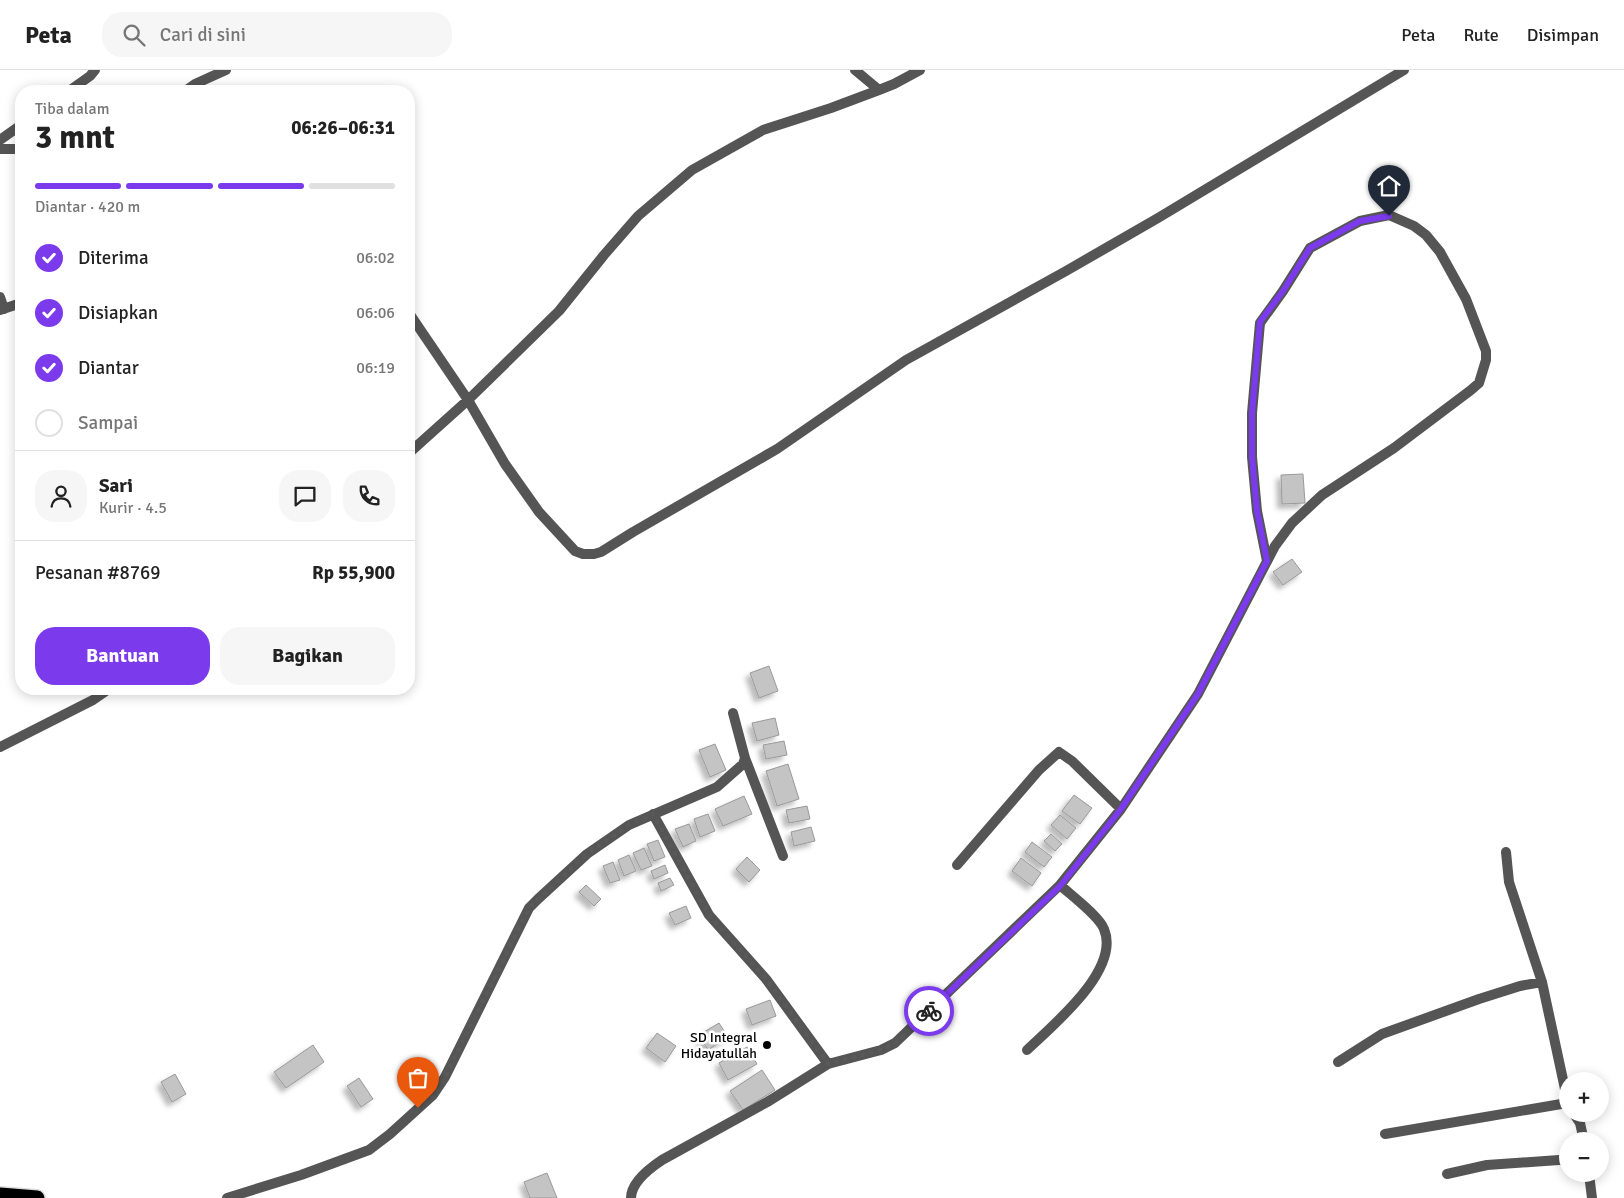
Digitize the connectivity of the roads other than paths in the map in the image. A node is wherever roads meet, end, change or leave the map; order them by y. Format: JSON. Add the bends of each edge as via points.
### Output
{"nodes":[{"id":1,"x":95,"y":70,"type":"edge"},
{"id":2,"x":226,"y":70,"type":"edge"},
{"id":3,"x":855,"y":70,"type":"edge"},
{"id":4,"x":920,"y":70,"type":"edge"},
{"id":5,"x":1404,"y":70,"type":"edge"},
{"id":6,"x":77,"y":85,"type":"edge"},
{"id":7,"x":193,"y":85,"type":"edge"},
{"id":8,"x":879,"y":90,"type":"junction"},
{"id":9,"x":15,"y":129,"type":"edge"},
{"id":10,"x":0,"y":140,"type":"edge"},
{"id":11,"x":0,"y":149,"type":"edge"},
{"id":12,"x":15,"y":149,"type":"edge"},
{"id":13,"x":0,"y":297,"type":"edge"},
{"id":14,"x":15,"y":305,"type":"edge"},
{"id":15,"x":2,"y":310,"type":"edge"},
{"id":16,"x":415,"y":322,"type":"edge"},
{"id":17,"x":468,"y":400,"type":"junction"},
{"id":18,"x":415,"y":448,"type":"edge"},
{"id":19,"x":1267,"y":561,"type":"junction"},
{"id":20,"x":100,"y":695,"type":"edge"},
{"id":21,"x":733,"y":713,"type":"dead end"},
{"id":22,"x":0,"y":747,"type":"edge"},
{"id":23,"x":744,"y":758,"type":"junction"},
{"id":24,"x":1121,"y":809,"type":"junction"},
{"id":25,"x":653,"y":814,"type":"junction"},
{"id":26,"x":1506,"y":852,"type":"dead end"},
{"id":27,"x":783,"y":856,"type":"dead end"},
{"id":28,"x":957,"y":865,"type":"dead end"},
{"id":29,"x":1060,"y":886,"type":"junction"},
{"id":30,"x":1542,"y":982,"type":"junction"},
{"id":31,"x":1027,"y":1050,"type":"dead end"},
{"id":32,"x":1338,"y":1062,"type":"dead end"},
{"id":33,"x":828,"y":1064,"type":"junction"},
{"id":34,"x":1561,"y":1072,"type":"edge"},
{"id":35,"x":1559,"y":1104,"type":"edge"},
{"id":36,"x":1385,"y":1134,"type":"dead end"},
{"id":37,"x":1559,"y":1160,"type":"edge"},
{"id":38,"x":1447,"y":1174,"type":"dead end"},
{"id":39,"x":1590,"y":1182,"type":"edge"},
{"id":40,"x":0,"y":1195,"type":"edge"},
{"id":41,"x":37,"y":1198,"type":"edge"},
{"id":42,"x":227,"y":1198,"type":"edge"},
{"id":43,"x":631,"y":1198,"type":"edge"},
{"id":44,"x":1592,"y":1198,"type":"edge"}],
"edges":[{"from":1,"to":6,"type":"street"},
{"from":2,"to":7,"type":"street"},
{"from":3,"to":8,"type":"street"},
{"from":4,"to":8,"type":"street"},
{"from":5,"to":17,"type":"street","via":[[1158,218],[906,360],[777,449],[601,552],[589,555],[575,551],[539,512],[505,464]]},
{"from":8,"to":17,"type":"street","via":[[763,130],[692,170],[638,216],[559,311]]},
{"from":9,"to":10,"type":"street"},
{"from":11,"to":12,"type":"street"},
{"from":13,"to":15,"type":"street"},
{"from":14,"to":15,"type":"street"},
{"from":16,"to":17,"type":"street"},
{"from":17,"to":18,"type":"street"},
{"from":19,"to":19,"type":"street","via":[[1257,511],[1252,457],[1252,413],[1260,322],[1310,248],[1360,221],[1389,216],[1414,226],[1426,236],[1440,252],[1466,300],[1486,351],[1479,383],[1394,448],[1322,495],[1292,523]]},
{"from":19,"to":24,"type":"street","via":[[1198,694]]},
{"from":20,"to":22,"type":"street"},
{"from":21,"to":23,"type":"street"},
{"from":23,"to":25,"type":"street","via":[[743,764],[717,787]]},
{"from":23,"to":27,"type":"street"},
{"from":24,"to":28,"type":"street","via":[[1059,752],[1039,770]]},
{"from":24,"to":29,"type":"street"},
{"from":25,"to":33,"type":"street","via":[[709,915],[766,979]]},
{"from":25,"to":42,"type":"street","via":[[629,825],[587,854],[529,908],[445,1077],[433,1095],[390,1134],[369,1150]]},
{"from":26,"to":30,"type":"street","via":[[1509,882]]},
{"from":29,"to":31,"type":"street","via":[[1105,929],[1105,956],[1101,970],[1082,996]]},
{"from":29,"to":33,"type":"street","via":[[896,1043]]},
{"from":30,"to":32,"type":"street","via":[[1488,996],[1382,1034]]},
{"from":30,"to":34,"type":"street"},
{"from":33,"to":43,"type":"street","via":[[662,1160],[634,1186]]},
{"from":35,"to":36,"type":"street"},
{"from":37,"to":38,"type":"street","via":[[1487,1165]]},
{"from":39,"to":44,"type":"street"},
{"from":40,"to":41,"type":"highway"}]}
